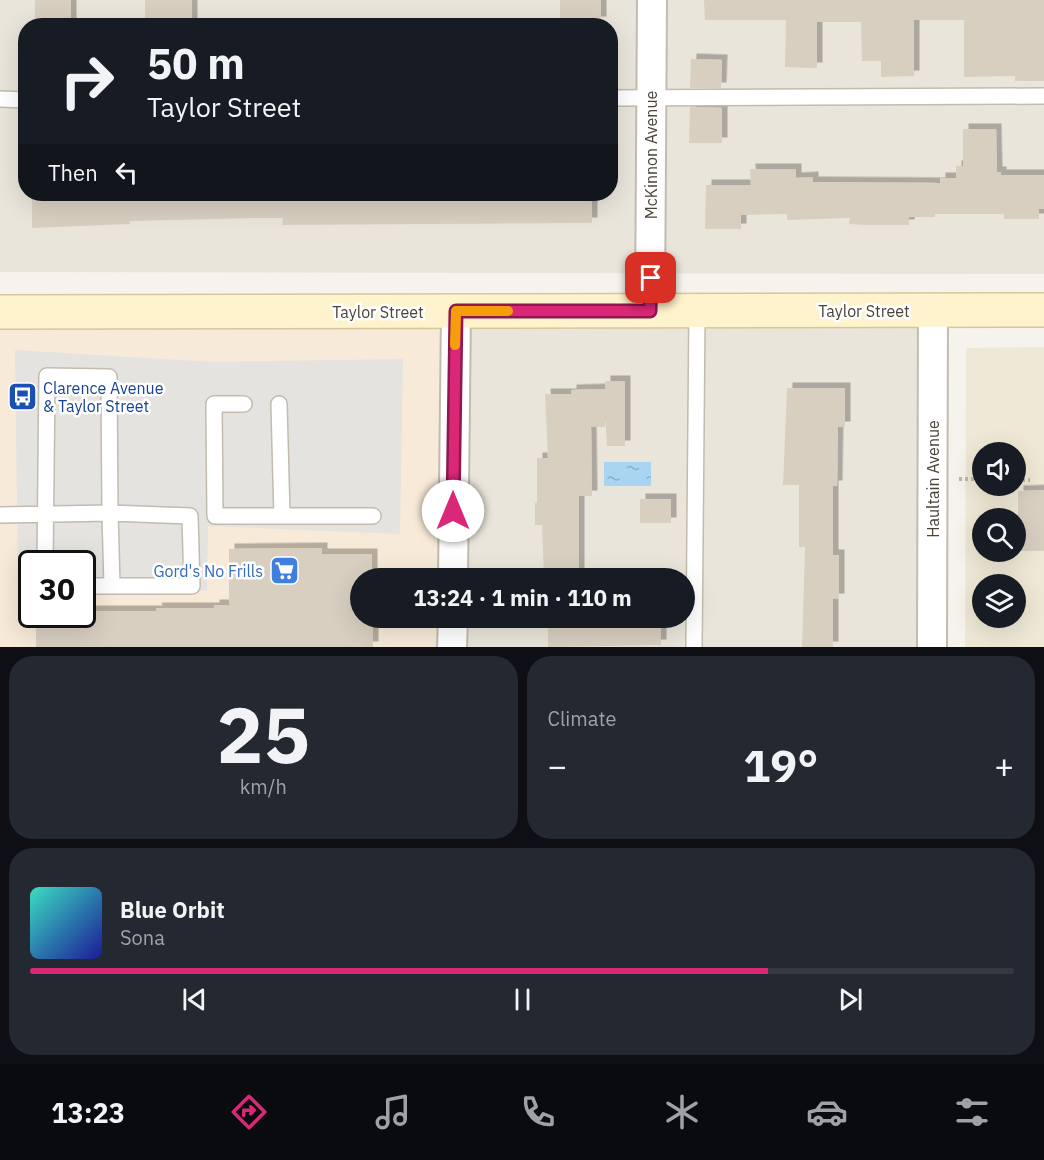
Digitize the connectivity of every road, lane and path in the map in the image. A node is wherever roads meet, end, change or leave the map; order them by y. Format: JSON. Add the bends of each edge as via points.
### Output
{"nodes":[{"id":1,"x":652,"y":0,"type":"edge"},
{"id":2,"x":1044,"y":96,"type":"edge"},
{"id":3,"x":652,"y":98,"type":"junction"},
{"id":4,"x":0,"y":99,"type":"edge"},
{"id":5,"x":618,"y":99,"type":"edge"},
{"id":6,"x":18,"y":100,"type":"edge"},
{"id":7,"x":933,"y":310,"type":"junction"},
{"id":8,"x":1044,"y":310,"type":"edge"},
{"id":9,"x":456,"y":311,"type":"junction"},
{"id":10,"x":650,"y":311,"type":"junction"},
{"id":11,"x":697,"y":311,"type":"junction"},
{"id":12,"x":0,"y":312,"type":"edge"},
{"id":13,"x":244,"y":404,"type":"dead end"},
{"id":14,"x":279,"y":404,"type":"dead end"},
{"id":15,"x":955,"y":479,"type":"dead end"},
{"id":16,"x":972,"y":479,"type":"edge"},
{"id":17,"x":1026,"y":480,"type":"edge"},
{"id":18,"x":1030,"y":480,"type":"dead end"},
{"id":19,"x":110,"y":513,"type":"junction"},
{"id":20,"x":45,"y":514,"type":"junction"},
{"id":21,"x":0,"y":515,"type":"edge"},
{"id":22,"x":190,"y":516,"type":"junction"},
{"id":23,"x":215,"y":516,"type":"junction"},
{"id":24,"x":282,"y":516,"type":"junction"},
{"id":25,"x":373,"y":516,"type":"dead end"},
{"id":26,"x":45,"y":550,"type":"edge"},
{"id":27,"x":453,"y":568,"type":"edge"},
{"id":28,"x":96,"y":586,"type":"edge"},
{"id":29,"x":112,"y":586,"type":"junction"},
{"id":30,"x":453,"y":628,"type":"edge"},
{"id":31,"x":453,"y":647,"type":"edge"},
{"id":32,"x":694,"y":647,"type":"edge"},
{"id":33,"x":932,"y":647,"type":"edge"}],
"edges":[{"from":1,"to":3,"type":"street","name":"McKinnon Avenue"},
{"from":2,"to":3,"type":"lane"},
{"from":3,"to":5,"type":"lane"},
{"from":3,"to":10,"type":"street","name":"McKinnon Avenue"},
{"from":4,"to":6,"type":"lane"},
{"from":7,"to":8,"type":"main road","name":"Taylor Street"},
{"from":7,"to":11,"type":"main road","name":"Taylor Street"},
{"from":7,"to":33,"type":"street","name":"Haultain Avenue"},
{"from":9,"to":10,"type":"main road","name":"Taylor Street"},
{"from":9,"to":12,"type":"main road","name":"Taylor Street"},
{"from":9,"to":27,"type":"street"},
{"from":10,"to":11,"type":"main road","name":"Taylor Street"},
{"from":11,"to":32,"type":"lane"},
{"from":13,"to":23,"type":"lane","via":[[214,404]]},
{"from":14,"to":24,"type":"lane"},
{"from":15,"to":16,"type":"path"},
{"from":17,"to":18,"type":"path"},
{"from":19,"to":20,"type":"lane"},
{"from":19,"to":20,"type":"lane","via":[[109,377],[47,376]]},
{"from":19,"to":22,"type":"lane"},
{"from":19,"to":29,"type":"lane"},
{"from":20,"to":21,"type":"lane"},
{"from":20,"to":26,"type":"lane"},
{"from":22,"to":23,"type":"lane"},
{"from":22,"to":29,"type":"lane","via":[[192,586]]},
{"from":23,"to":24,"type":"lane"},
{"from":24,"to":25,"type":"lane"},
{"from":28,"to":29,"type":"lane"},
{"from":30,"to":31,"type":"street"}]}
